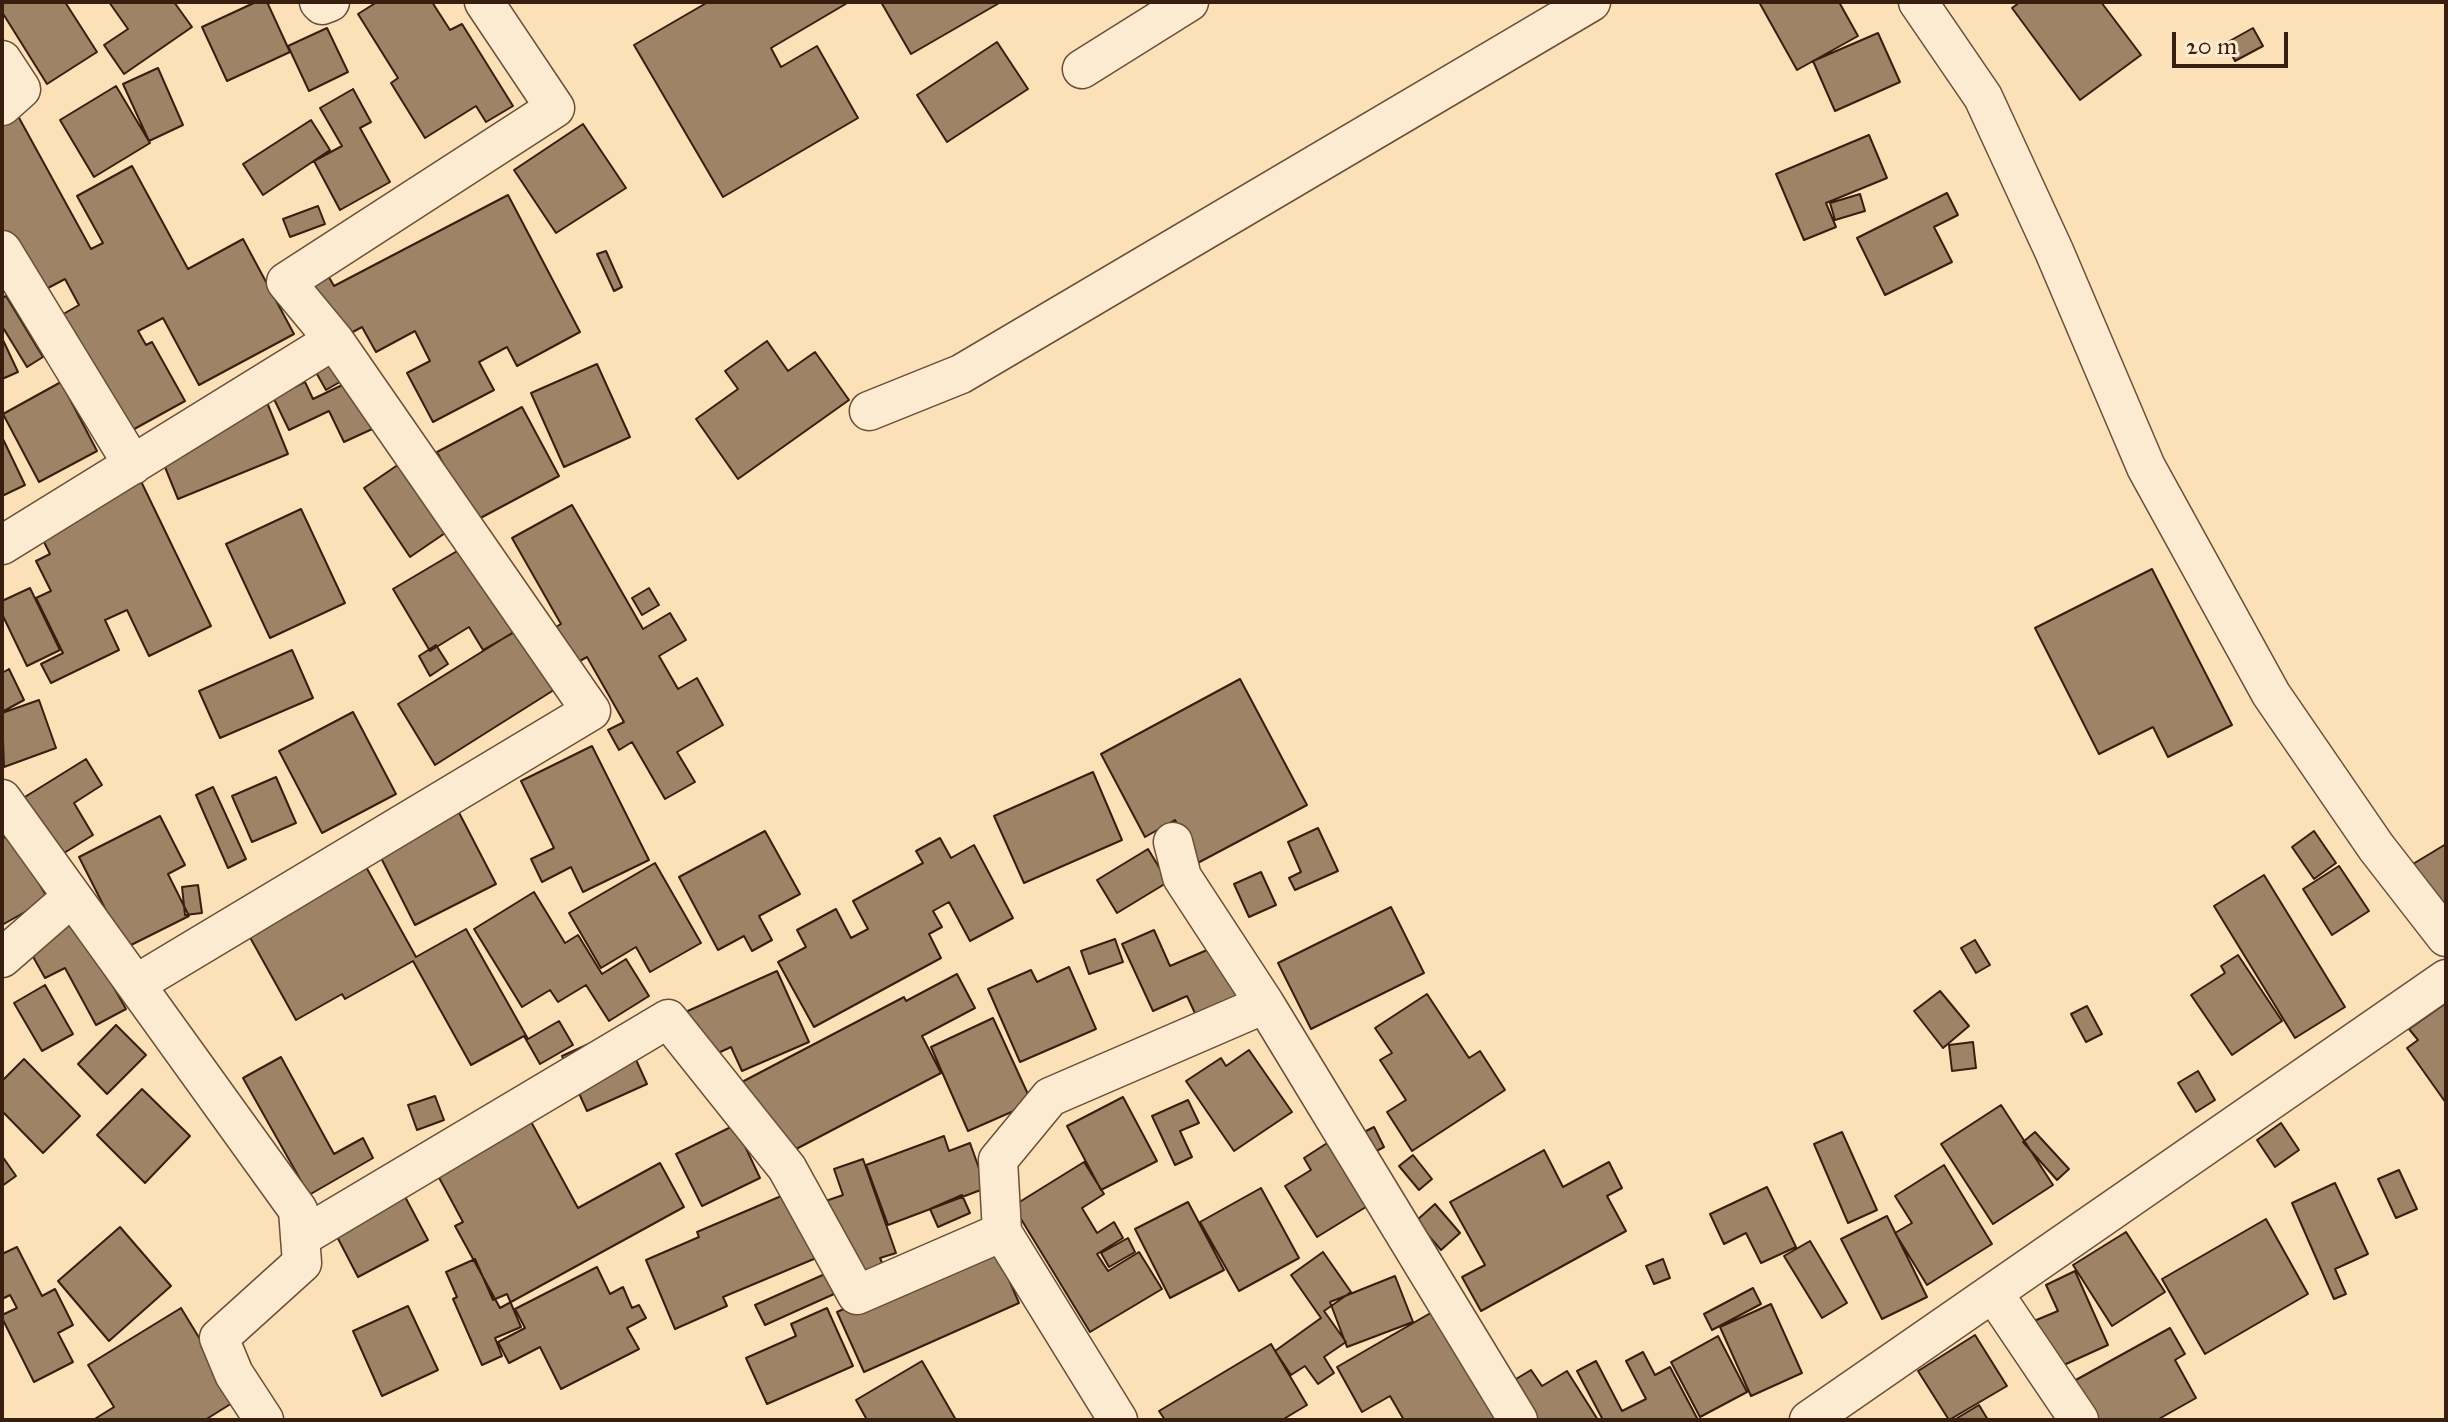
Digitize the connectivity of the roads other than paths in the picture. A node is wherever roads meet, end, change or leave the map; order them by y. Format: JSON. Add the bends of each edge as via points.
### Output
{"nodes":[{"id":1,"x":319,"y":2,"type":"edge"},
{"id":2,"x":330,"y":2,"type":"edge"},
{"id":3,"x":484,"y":2,"type":"edge"},
{"id":4,"x":1189,"y":2,"type":"edge"},
{"id":5,"x":1591,"y":2,"type":"edge"},
{"id":6,"x":1918,"y":2,"type":"edge"},
{"id":7,"x":2,"y":60,"type":"edge"},
{"id":8,"x":1082,"y":69,"type":"dead end"},
{"id":9,"x":2,"y":106,"type":"edge"},
{"id":10,"x":2,"y":250,"type":"edge"},
{"id":11,"x":334,"y":340,"type":"junction"},
{"id":12,"x":869,"y":411,"type":"dead end"},
{"id":13,"x":133,"y":465,"type":"junction"},
{"id":14,"x":2,"y":545,"type":"edge"},
{"id":15,"x":2,"y":799,"type":"edge"},
{"id":16,"x":1173,"y":842,"type":"dead end"},
{"id":17,"x":72,"y":897,"type":"junction"},
{"id":18,"x":2446,"y":937,"type":"edge"},
{"id":19,"x":2,"y":958,"type":"edge"},
{"id":20,"x":2446,"y":979,"type":"edge"},
{"id":21,"x":136,"y":984,"type":"junction"},
{"id":22,"x":1265,"y":1004,"type":"junction"},
{"id":23,"x":1002,"y":1232,"type":"junction"},
{"id":24,"x":300,"y":1238,"type":"junction"},
{"id":25,"x":1994,"y":1294,"type":"junction"},
{"id":26,"x":1826,"y":1415,"type":"edge"},
{"id":27,"x":264,"y":1420,"type":"edge"},
{"id":28,"x":1118,"y":1420,"type":"edge"},
{"id":29,"x":1518,"y":1420,"type":"edge"},
{"id":30,"x":2079,"y":1420,"type":"edge"}],
"edges":[{"from":1,"to":2,"type":"street"},
{"from":3,"to":11,"type":"street","via":[[555,108],[286,282]]},
{"from":4,"to":8,"type":"street"},
{"from":5,"to":12,"type":"street","via":[[961,374]]},
{"from":6,"to":18,"type":"street","via":[[1983,97],[2146,467],[2271,694],[2376,847]]},
{"from":7,"to":9,"type":"street","via":[[21,89]]},
{"from":10,"to":13,"type":"street"},
{"from":11,"to":13,"type":"street"},
{"from":11,"to":21,"type":"street","via":[[591,711]]},
{"from":13,"to":14,"type":"street"},
{"from":15,"to":17,"type":"street"},
{"from":16,"to":22,"type":"street","via":[[1182,877]]},
{"from":17,"to":19,"type":"street"},
{"from":17,"to":21,"type":"street"},
{"from":20,"to":25,"type":"street"},
{"from":21,"to":24,"type":"street","via":[[298,1210]]},
{"from":22,"to":23,"type":"street","via":[[1050,1097],[998,1160]]},
{"from":22,"to":29,"type":"street"},
{"from":23,"to":24,"type":"street","via":[[857,1295],[787,1168],[668,1019]]},
{"from":23,"to":28,"type":"street"},
{"from":24,"to":27,"type":"street","via":[[302,1263],[219,1338],[234,1374]]},
{"from":25,"to":26,"type":"street"},
{"from":25,"to":30,"type":"street"}]}
